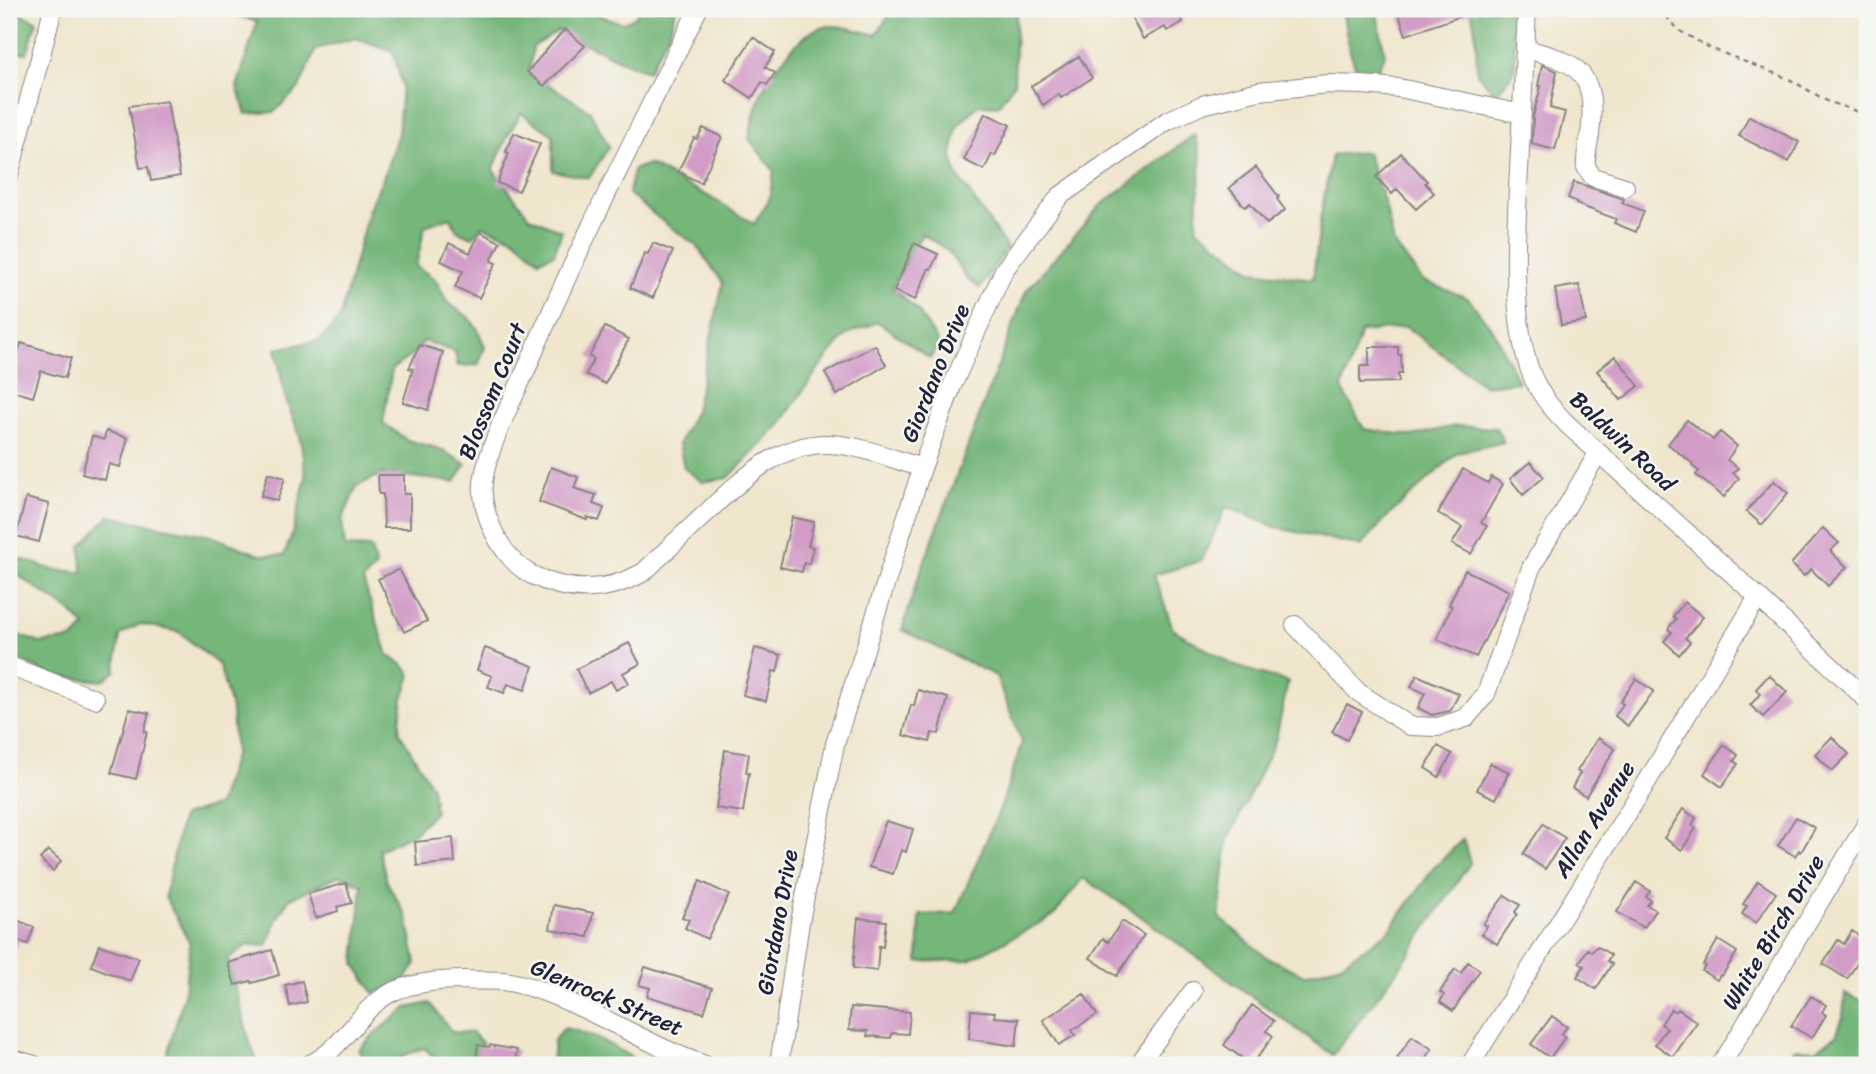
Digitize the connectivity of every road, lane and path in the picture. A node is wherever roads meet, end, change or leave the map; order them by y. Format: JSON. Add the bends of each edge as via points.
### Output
{"nodes":[{"id":1,"x":52,"y":9,"type":"edge"},
{"id":2,"x":698,"y":9,"type":"edge"},
{"id":3,"x":1527,"y":9,"type":"edge"},
{"id":4,"x":1659,"y":9,"type":"edge"},
{"id":5,"x":1525,"y":49,"type":"junction"},
{"id":6,"x":1522,"y":114,"type":"junction"},
{"id":7,"x":1867,"y":115,"type":"edge"},
{"id":8,"x":9,"y":174,"type":"edge"},
{"id":9,"x":1625,"y":187,"type":"dead end"},
{"id":10,"x":1598,"y":453,"type":"junction"},
{"id":11,"x":922,"y":468,"type":"junction"},
{"id":12,"x":1758,"y":597,"type":"junction"},
{"id":13,"x":1295,"y":625,"type":"dead end"},
{"id":14,"x":9,"y":666,"type":"edge"},
{"id":15,"x":95,"y":699,"type":"dead end"},
{"id":16,"x":1867,"y":700,"type":"edge"},
{"id":17,"x":1867,"y":823,"type":"edge"},
{"id":18,"x":1193,"y":991,"type":"dead end"},
{"id":19,"x":9,"y":1058,"type":"edge"},
{"id":20,"x":34,"y":1065,"type":"edge"},
{"id":21,"x":308,"y":1065,"type":"edge"},
{"id":22,"x":705,"y":1065,"type":"edge"},
{"id":23,"x":779,"y":1065,"type":"edge"},
{"id":24,"x":1138,"y":1065,"type":"edge"},
{"id":25,"x":1470,"y":1065,"type":"edge"},
{"id":26,"x":1721,"y":1065,"type":"edge"}],
"edges":[{"from":1,"to":8,"type":"street"},
{"from":2,"to":11,"type":"street","name":"Blossom Court","via":[[552,309],[492,450],[483,478],[483,503],[494,534],[529,574],[552,583],[601,588],[644,572],[748,474],[782,454],[830,444],[856,447]]},
{"from":3,"to":5,"type":"street","name":"Baldwin Road"},
{"from":4,"to":7,"type":"path","via":[[1680,31],[1710,48]]},
{"from":5,"to":6,"type":"street","name":"Baldwin Road"},
{"from":5,"to":9,"type":"street","via":[[1562,59],[1586,79],[1592,113],[1586,167],[1593,177]]},
{"from":6,"to":10,"type":"street","name":"Baldwin Road","via":[[1516,262],[1530,370],[1549,405]]},
{"from":6,"to":11,"type":"street","name":"Giordano Drive","via":[[1399,88],[1328,84],[1259,91],[1202,105],[1167,121],[1060,196],[1004,270],[952,386]]},
{"from":10,"to":12,"type":"street","name":"Baldwin Road"},
{"from":10,"to":13,"type":"street","via":[[1531,568],[1486,694],[1466,718],[1438,727],[1410,726],[1358,692]]},
{"from":11,"to":23,"type":"street","name":"Giordano Drive","via":[[835,744],[800,922]]},
{"from":12,"to":16,"type":"street","name":"Baldwin Road"},
{"from":12,"to":25,"type":"street","name":"Allan Avenue"},
{"from":14,"to":15,"type":"street"},
{"from":17,"to":26,"type":"street","name":"White Birch Drive"},
{"from":18,"to":24,"type":"street"},
{"from":19,"to":20,"type":"street"},
{"from":21,"to":22,"type":"street","name":"Glenrock Street","via":[[348,1035],[370,1007],[397,990],[442,980],[504,981],[539,989]]}]}
